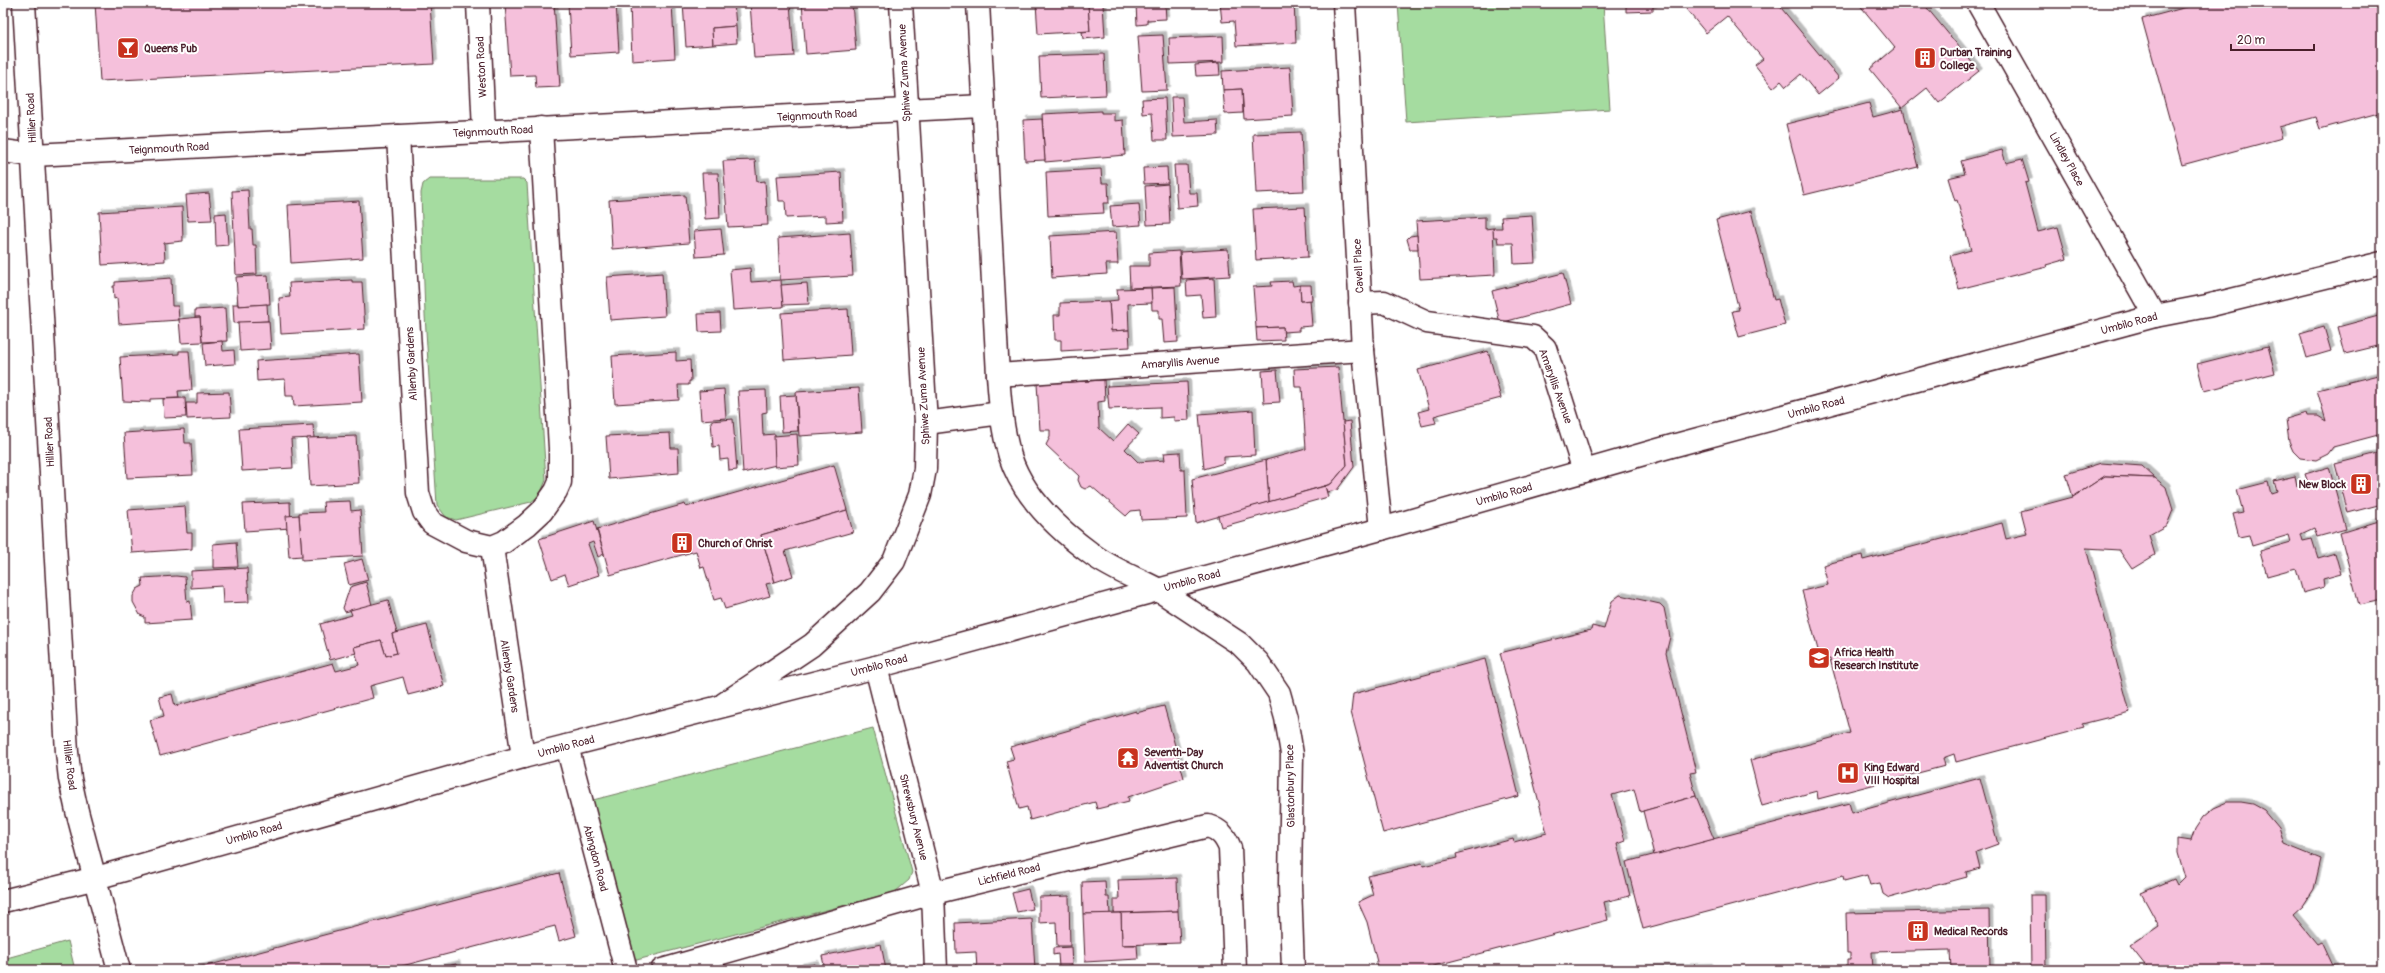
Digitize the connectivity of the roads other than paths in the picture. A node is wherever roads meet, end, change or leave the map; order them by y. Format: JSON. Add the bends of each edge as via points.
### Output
{"nodes":[{"id":1,"x":24,"y":3,"type":"edge"},
{"id":2,"x":478,"y":3,"type":"edge"},
{"id":3,"x":901,"y":3,"type":"edge"},
{"id":4,"x":978,"y":3,"type":"edge"},
{"id":5,"x":1344,"y":3,"type":"edge"},
{"id":6,"x":1978,"y":3,"type":"edge"},
{"id":7,"x":983,"y":106,"type":"junction"},
{"id":8,"x":906,"y":111,"type":"junction"},
{"id":9,"x":541,"y":128,"type":"junction"},
{"id":10,"x":484,"y":131,"type":"junction"},
{"id":11,"x":398,"y":136,"type":"junction"},
{"id":12,"x":3,"y":151,"type":"edge"},
{"id":13,"x":33,"y":154,"type":"junction"},
{"id":14,"x":2382,"y":263,"type":"edge"},
{"id":15,"x":1360,"y":303,"type":"junction"},
{"id":16,"x":2155,"y":316,"type":"junction"},
{"id":17,"x":1363,"y":350,"type":"junction"},
{"id":18,"x":998,"y":375,"type":"junction"},
{"id":19,"x":1001,"y":413,"type":"junction"},
{"id":20,"x":926,"y":423,"type":"junction"},
{"id":21,"x":1584,"y":471,"type":"junction"},
{"id":22,"x":1381,"y":529,"type":"junction"},
{"id":23,"x":492,"y":547,"type":"junction"},
{"id":24,"x":1157,"y":589,"type":"junction"},
{"id":25,"x":876,"y":667,"type":"junction"},
{"id":26,"x":724,"y":704,"type":"junction"},
{"id":27,"x":567,"y":746,"type":"junction"},
{"id":28,"x":523,"y":757,"type":"junction"},
{"id":29,"x":96,"y":878,"type":"junction"},
{"id":30,"x":933,"y":893,"type":"junction"},
{"id":31,"x":3,"y":902,"type":"edge"},
{"id":32,"x":119,"y":970,"type":"edge"},
{"id":33,"x":626,"y":970,"type":"edge"},
{"id":34,"x":662,"y":970,"type":"edge"},
{"id":35,"x":936,"y":970,"type":"edge"},
{"id":36,"x":1235,"y":970,"type":"edge"},
{"id":37,"x":1293,"y":970,"type":"edge"}],
"edges":[{"from":1,"to":13,"type":"street","name":"Hillier Road"},
{"from":2,"to":10,"type":"street","name":"Weston Road"},
{"from":3,"to":8,"type":"street","name":"Sphiwe Zuma Avenue"},
{"from":4,"to":7,"type":"street"},
{"from":5,"to":15,"type":"street","name":"Cavell Place"},
{"from":6,"to":16,"type":"street","name":"Lindley Place"},
{"from":7,"to":8,"type":"street","name":"Teignmouth Road"},
{"from":7,"to":18,"type":"street"},
{"from":8,"to":9,"type":"street","name":"Teignmouth Road"},
{"from":8,"to":20,"type":"street","name":"Sphiwe Zuma Avenue"},
{"from":9,"to":10,"type":"street","name":"Teignmouth Road"},
{"from":9,"to":23,"type":"street","via":[[560,440],[560,482],[542,511],[516,535]]},
{"from":10,"to":11,"type":"street","name":"Teignmouth Road"},
{"from":11,"to":13,"type":"street","name":"Teignmouth Road"},
{"from":11,"to":23,"type":"street","name":"Allenby Gardens","via":[[418,493],[424,512],[432,523],[466,542]]},
{"from":12,"to":13,"type":"street","name":"Teignmouth Road"},
{"from":13,"to":29,"type":"street","name":"Hillier Road","via":[[67,752],[70,780]]},
{"from":14,"to":16,"type":"street","name":"Umbilo Road","via":[[2207,306]]},
{"from":15,"to":17,"type":"street","name":"Cavell Place"},
{"from":15,"to":21,"type":"street","name":"Amaryllis Avenue","via":[[1384,302],[1427,322],[1533,337],[1540,342],[1546,348]]},
{"from":16,"to":21,"type":"street","name":"Umbilo Road"},
{"from":17,"to":18,"type":"street","name":"Amaryllis Avenue"},
{"from":17,"to":22,"type":"street","name":"Cavell Place"},
{"from":18,"to":19,"type":"street"},
{"from":19,"to":20,"type":"street"},
{"from":19,"to":24,"type":"street","via":[[1010,457],[1024,484],[1053,522],[1094,556]]},
{"from":20,"to":26,"type":"street","name":"Sphiwe Zuma Avenue","via":[[925,469],[920,495],[894,561],[870,592],[812,645]]},
{"from":21,"to":22,"type":"street","name":"Umbilo Road"},
{"from":22,"to":24,"type":"street","name":"Umbilo Road"},
{"from":23,"to":28,"type":"street","name":"Allenby Gardens"},
{"from":24,"to":25,"type":"street","name":"Umbilo Road"},
{"from":24,"to":37,"type":"street","name":"Glastonbury Place","via":[[1240,644],[1258,662],[1279,693],[1292,754],[1290,885]]},
{"from":25,"to":26,"type":"street","name":"Umbilo Road"},
{"from":25,"to":30,"type":"street","name":"Shrewsbury Avenue"},
{"from":26,"to":27,"type":"street","name":"Umbilo Road"},
{"from":27,"to":28,"type":"street","name":"Umbilo Road"},
{"from":27,"to":33,"type":"street","name":"Abingdon Road"},
{"from":28,"to":29,"type":"street","name":"Umbilo Road"},
{"from":29,"to":31,"type":"street","name":"Umbilo Road"},
{"from":29,"to":32,"type":"street","name":"Hillier Road"},
{"from":30,"to":34,"type":"street","name":"Lichfield Road"},
{"from":30,"to":35,"type":"street","name":"Shrewsbury Avenue"},
{"from":30,"to":36,"type":"street","name":"Lichfield Road","via":[[1208,826],[1218,829],[1230,848]]}]}
